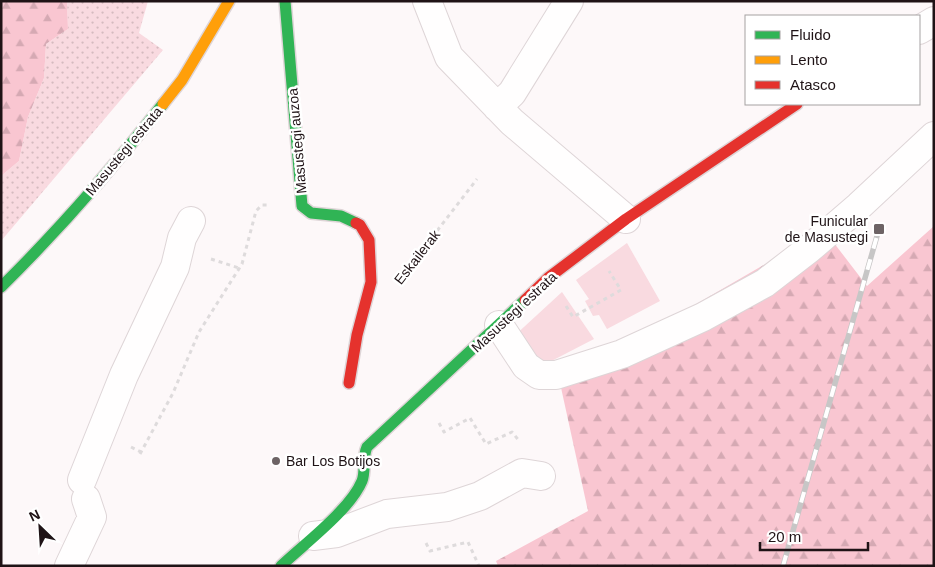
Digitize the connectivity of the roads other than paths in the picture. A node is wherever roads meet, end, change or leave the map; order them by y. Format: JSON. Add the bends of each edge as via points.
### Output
{"nodes":[{"id":1,"x":229,"y":1,"type":"edge"},
{"id":2,"x":285,"y":1,"type":"edge"},
{"id":3,"x":427,"y":1,"type":"edge"},
{"id":4,"x":569,"y":1,"type":"edge"},
{"id":5,"x":934,"y":21,"type":"edge"},
{"id":6,"x":920,"y":29,"type":"edge"},
{"id":7,"x":796,"y":105,"type":"edge"},
{"id":8,"x":497,"y":107,"type":"junction"},
{"id":9,"x":934,"y":136,"type":"edge"},
{"id":10,"x":626,"y":218,"type":"junction"},
{"id":11,"x":191,"y":221,"type":"dead end"},
{"id":12,"x":1,"y":287,"type":"edge"},
{"id":13,"x":499,"y":325,"type":"junction"},
{"id":14,"x":349,"y":383,"type":"dead end"},
{"id":15,"x":541,"y":476,"type":"dead end"},
{"id":16,"x":313,"y":536,"type":"junction"},
{"id":17,"x":69,"y":566,"type":"edge"},
{"id":18,"x":281,"y":566,"type":"edge"}],
"edges":[{"from":1,"to":12,"type":"street","name":"Masustegi estrata","via":[[182,80],[118,161],[46,243]]},
{"from":2,"to":14,"type":"street","name":"Masustegi auzoa","via":[[302,206],[312,212],[341,216],[360,225],[368,240],[371,282]]},
{"from":3,"to":8,"type":"street","via":[[449,57]]},
{"from":4,"to":8,"type":"street","via":[[512,93]]},
{"from":5,"to":6,"type":"street"},
{"from":7,"to":10,"type":"street","name":"Masustegi estrata"},
{"from":8,"to":10,"type":"street"},
{"from":9,"to":13,"type":"street","via":[[859,206],[765,284],[622,354],[556,375],[539,375],[526,366]]},
{"from":10,"to":13,"type":"street","name":"Masustegi estrata","via":[[548,278]]},
{"from":11,"to":17,"type":"street","via":[[182,238],[174,267],[124,375],[84,489],[92,517]]},
{"from":13,"to":16,"type":"street","name":"Masustegi estrata","via":[[367,447],[362,481],[348,502]]},
{"from":15,"to":16,"type":"street","via":[[522,473],[480,496],[447,507],[387,514],[337,533]]},
{"from":16,"to":18,"type":"street","name":"Masustegi estrata"}]}
